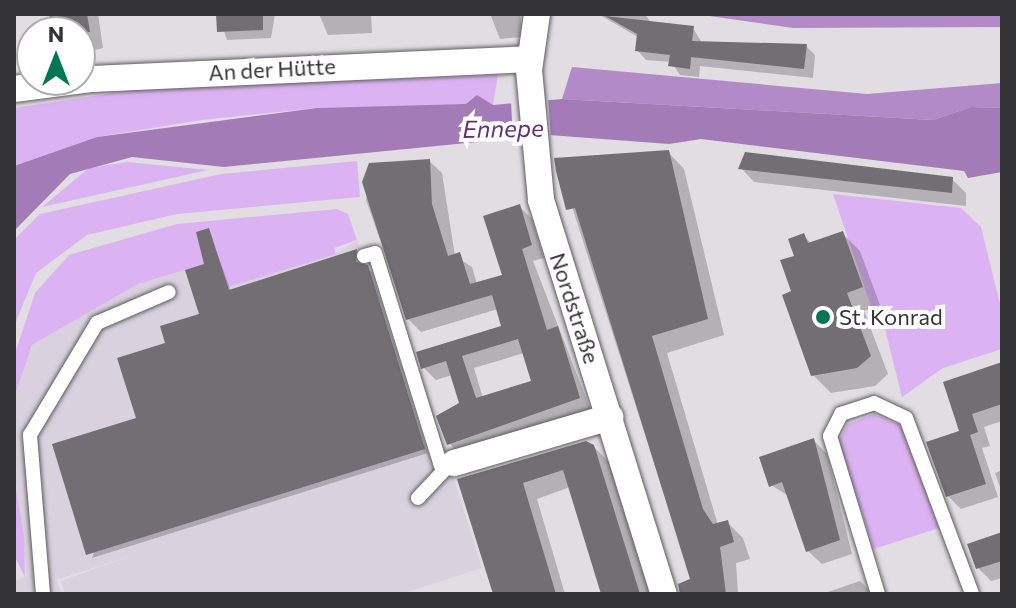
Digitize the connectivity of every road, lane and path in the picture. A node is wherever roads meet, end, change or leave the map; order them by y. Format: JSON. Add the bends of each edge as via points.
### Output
{"nodes":[{"id":1,"x":537,"y":14,"type":"edge"},
{"id":2,"x":530,"y":70,"type":"junction"},
{"id":3,"x":14,"y":89,"type":"edge"},
{"id":4,"x":364,"y":256,"type":"dead end"},
{"id":5,"x":169,"y":292,"type":"dead end"},
{"id":6,"x":610,"y":417,"type":"junction"},
{"id":7,"x":448,"y":464,"type":"junction"},
{"id":8,"x":418,"y":498,"type":"dead end"},
{"id":9,"x":43,"y":594,"type":"edge"},
{"id":10,"x":664,"y":594,"type":"edge"},
{"id":11,"x":878,"y":594,"type":"edge"},
{"id":12,"x":972,"y":594,"type":"edge"}],
"edges":[{"from":1,"to":2,"type":"street","name":"Nordstraße"},
{"from":2,"to":3,"type":"street","name":"An der Hütte","via":[[108,78]]},
{"from":2,"to":6,"type":"street","name":"Nordstraße","via":[[534,167]]},
{"from":4,"to":7,"type":"lane","via":[[375,253],[409,381]]},
{"from":5,"to":9,"type":"lane","via":[[97,323],[30,435]]},
{"from":6,"to":7,"type":"street"},
{"from":6,"to":10,"type":"street","name":"Nordstraße"},
{"from":7,"to":8,"type":"lane"},
{"from":11,"to":12,"type":"lane","via":[[830,436],[841,414],[874,403],[906,418]]}]}
